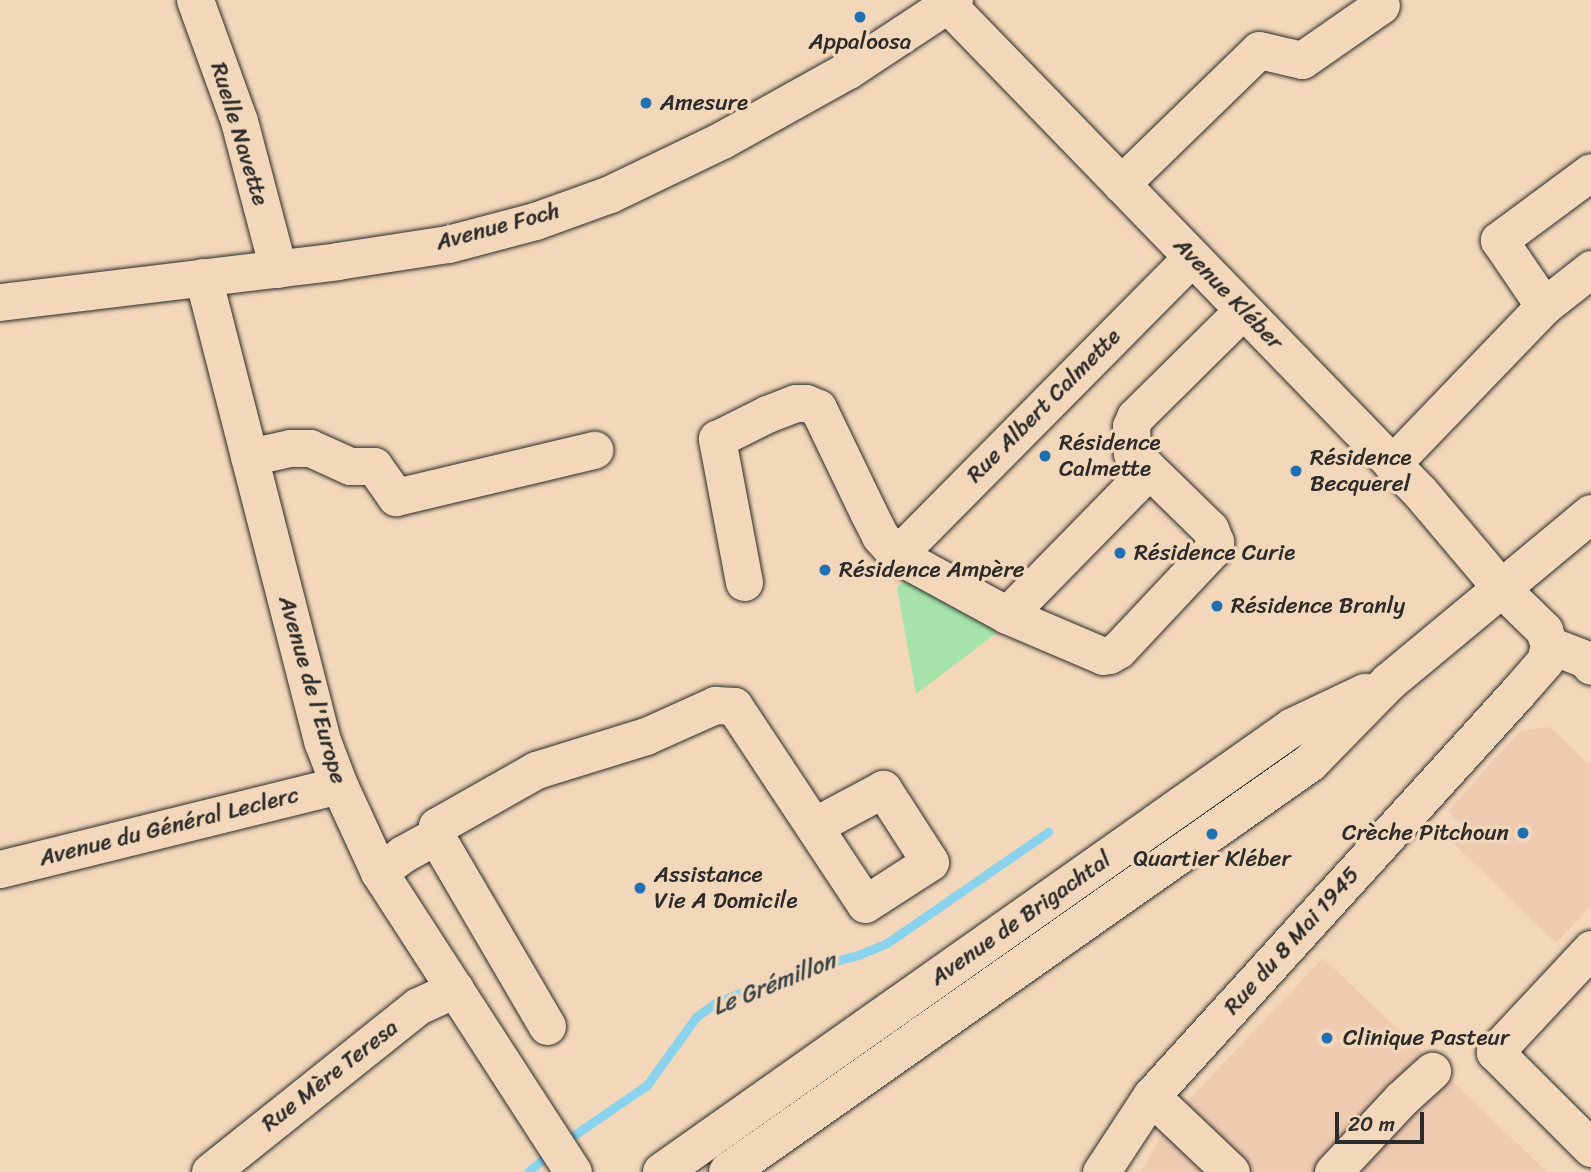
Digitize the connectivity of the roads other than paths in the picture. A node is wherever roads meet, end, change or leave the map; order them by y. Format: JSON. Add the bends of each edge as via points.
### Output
{"nodes":[{"id":1,"x":195,"y":0,"type":"edge"},
{"id":2,"x":951,"y":3,"type":"edge"},
{"id":3,"x":1381,"y":5,"type":"dead end"},
{"id":4,"x":1591,"y":172,"type":"edge"},
{"id":5,"x":1121,"y":184,"type":"junction"},
{"id":6,"x":1192,"y":257,"type":"junction"},
{"id":7,"x":278,"y":269,"type":"junction"},
{"id":8,"x":1591,"y":269,"type":"edge"},
{"id":9,"x":203,"y":277,"type":"junction"},
{"id":10,"x":0,"y":302,"type":"edge"},
{"id":11,"x":1544,"y":306,"type":"junction"},
{"id":12,"x":1243,"y":310,"type":"junction"},
{"id":13,"x":594,"y":450,"type":"dead end"},
{"id":14,"x":249,"y":457,"type":"junction"},
{"id":15,"x":1392,"y":464,"type":"junction"},
{"id":16,"x":1149,"y":470,"type":"junction"},
{"id":17,"x":1591,"y":514,"type":"edge"},
{"id":18,"x":897,"y":555,"type":"junction"},
{"id":19,"x":744,"y":582,"type":"dead end"},
{"id":20,"x":1502,"y":589,"type":"junction"},
{"id":21,"x":1007,"y":615,"type":"junction"},
{"id":22,"x":1549,"y":645,"type":"junction"},
{"id":23,"x":1591,"y":666,"type":"edge"},
{"id":24,"x":1389,"y":682,"type":"junction"},
{"id":25,"x":338,"y":785,"type":"junction"},
{"id":26,"x":814,"y":826,"type":"dead end"},
{"id":27,"x":436,"y":836,"type":"junction"},
{"id":28,"x":0,"y":869,"type":"edge"},
{"id":29,"x":379,"y":872,"type":"junction"},
{"id":30,"x":1591,"y":949,"type":"edge"},
{"id":31,"x":455,"y":989,"type":"junction"},
{"id":32,"x":547,"y":1026,"type":"dead end"},
{"id":33,"x":1432,"y":1071,"type":"dead end"},
{"id":34,"x":1151,"y":1096,"type":"junction"},
{"id":35,"x":1591,"y":1148,"type":"edge"},
{"id":36,"x":209,"y":1172,"type":"edge"},
{"id":37,"x":573,"y":1172,"type":"edge"},
{"id":38,"x":662,"y":1172,"type":"edge"},
{"id":39,"x":728,"y":1172,"type":"edge"},
{"id":40,"x":1101,"y":1172,"type":"edge"},
{"id":41,"x":1231,"y":1172,"type":"edge"},
{"id":42,"x":1333,"y":1172,"type":"edge"}],
"edges":[{"from":1,"to":7,"type":"street","name":"Ruelle Navette","via":[[239,121]]},
{"from":2,"to":5,"type":"street","name":"Avenue Kléber"},
{"from":2,"to":7,"type":"street","name":"Avenue Foch","via":[[790,103],[610,194],[449,244]]},
{"from":3,"to":5,"type":"street","via":[[1302,60],[1259,50]]},
{"from":4,"to":11,"type":"street","via":[[1499,240]]},
{"from":5,"to":6,"type":"street","name":"Avenue Kléber"},
{"from":6,"to":12,"type":"street","name":"Avenue Kléber"},
{"from":6,"to":18,"type":"street","name":"Rue Albert Calmette"},
{"from":7,"to":9,"type":"street","name":"Avenue Foch"},
{"from":8,"to":11,"type":"street"},
{"from":9,"to":10,"type":"street","name":"Avenue Foch"},
{"from":9,"to":14,"type":"street","name":"Avenue de l'Europe"},
{"from":11,"to":15,"type":"street"},
{"from":12,"to":15,"type":"street","name":"Avenue Kléber"},
{"from":12,"to":16,"type":"street","via":[[1135,417],[1129,433],[1132,453]]},
{"from":13,"to":14,"type":"street","via":[[396,497],[374,466],[350,466],[310,448]]},
{"from":14,"to":25,"type":"street","name":"Avenue de l'Europe"},
{"from":15,"to":20,"type":"street","name":"Avenue Kléber"},
{"from":16,"to":21,"type":"street"},
{"from":16,"to":21,"type":"street","via":[[1210,529],[1215,542],[1118,650],[1103,656]]},
{"from":17,"to":20,"type":"main road","name":"Avenue de Brigachtal"},
{"from":18,"to":19,"type":"street","via":[[867,512],[818,408],[796,403],[718,439]]},
{"from":18,"to":21,"type":"street"},
{"from":20,"to":22,"type":"street","via":[[1544,630]]},
{"from":20,"to":24,"type":"main road","name":"Avenue de Brigachtal"},
{"from":22,"to":23,"type":"street","via":[[1585,659]]},
{"from":22,"to":34,"type":"street","name":"Rue du 8 Mai 1945","via":[[1545,661],[1527,682]]},
{"from":24,"to":38,"type":"main road","name":"Avenue de Brigachtal","via":[[1293,727]]},
{"from":24,"to":39,"type":"main road","name":"Avenue de Brigachtal","via":[[1310,763]]},
{"from":25,"to":28,"type":"street","name":"Avenue du Général Leclerc"},
{"from":25,"to":29,"type":"street","name":"Avenue de l'Europe"},
{"from":26,"to":27,"type":"street","via":[[734,706],[715,705],[646,736],[536,770],[437,826]]},
{"from":27,"to":29,"type":"street"},
{"from":27,"to":32,"type":"street"},
{"from":29,"to":31,"type":"street","name":"Avenue de l'Europe"},
{"from":30,"to":35,"type":"street","via":[[1495,1052]]},
{"from":31,"to":36,"type":"street","name":"Rue Mère Teresa","via":[[418,1006]]},
{"from":31,"to":37,"type":"street","name":"Avenue de l'Europe"},
{"from":33,"to":42,"type":"street"},
{"from":34,"to":40,"type":"street","name":"Rue du 8 Mai 1945"},
{"from":34,"to":41,"type":"street"}]}
